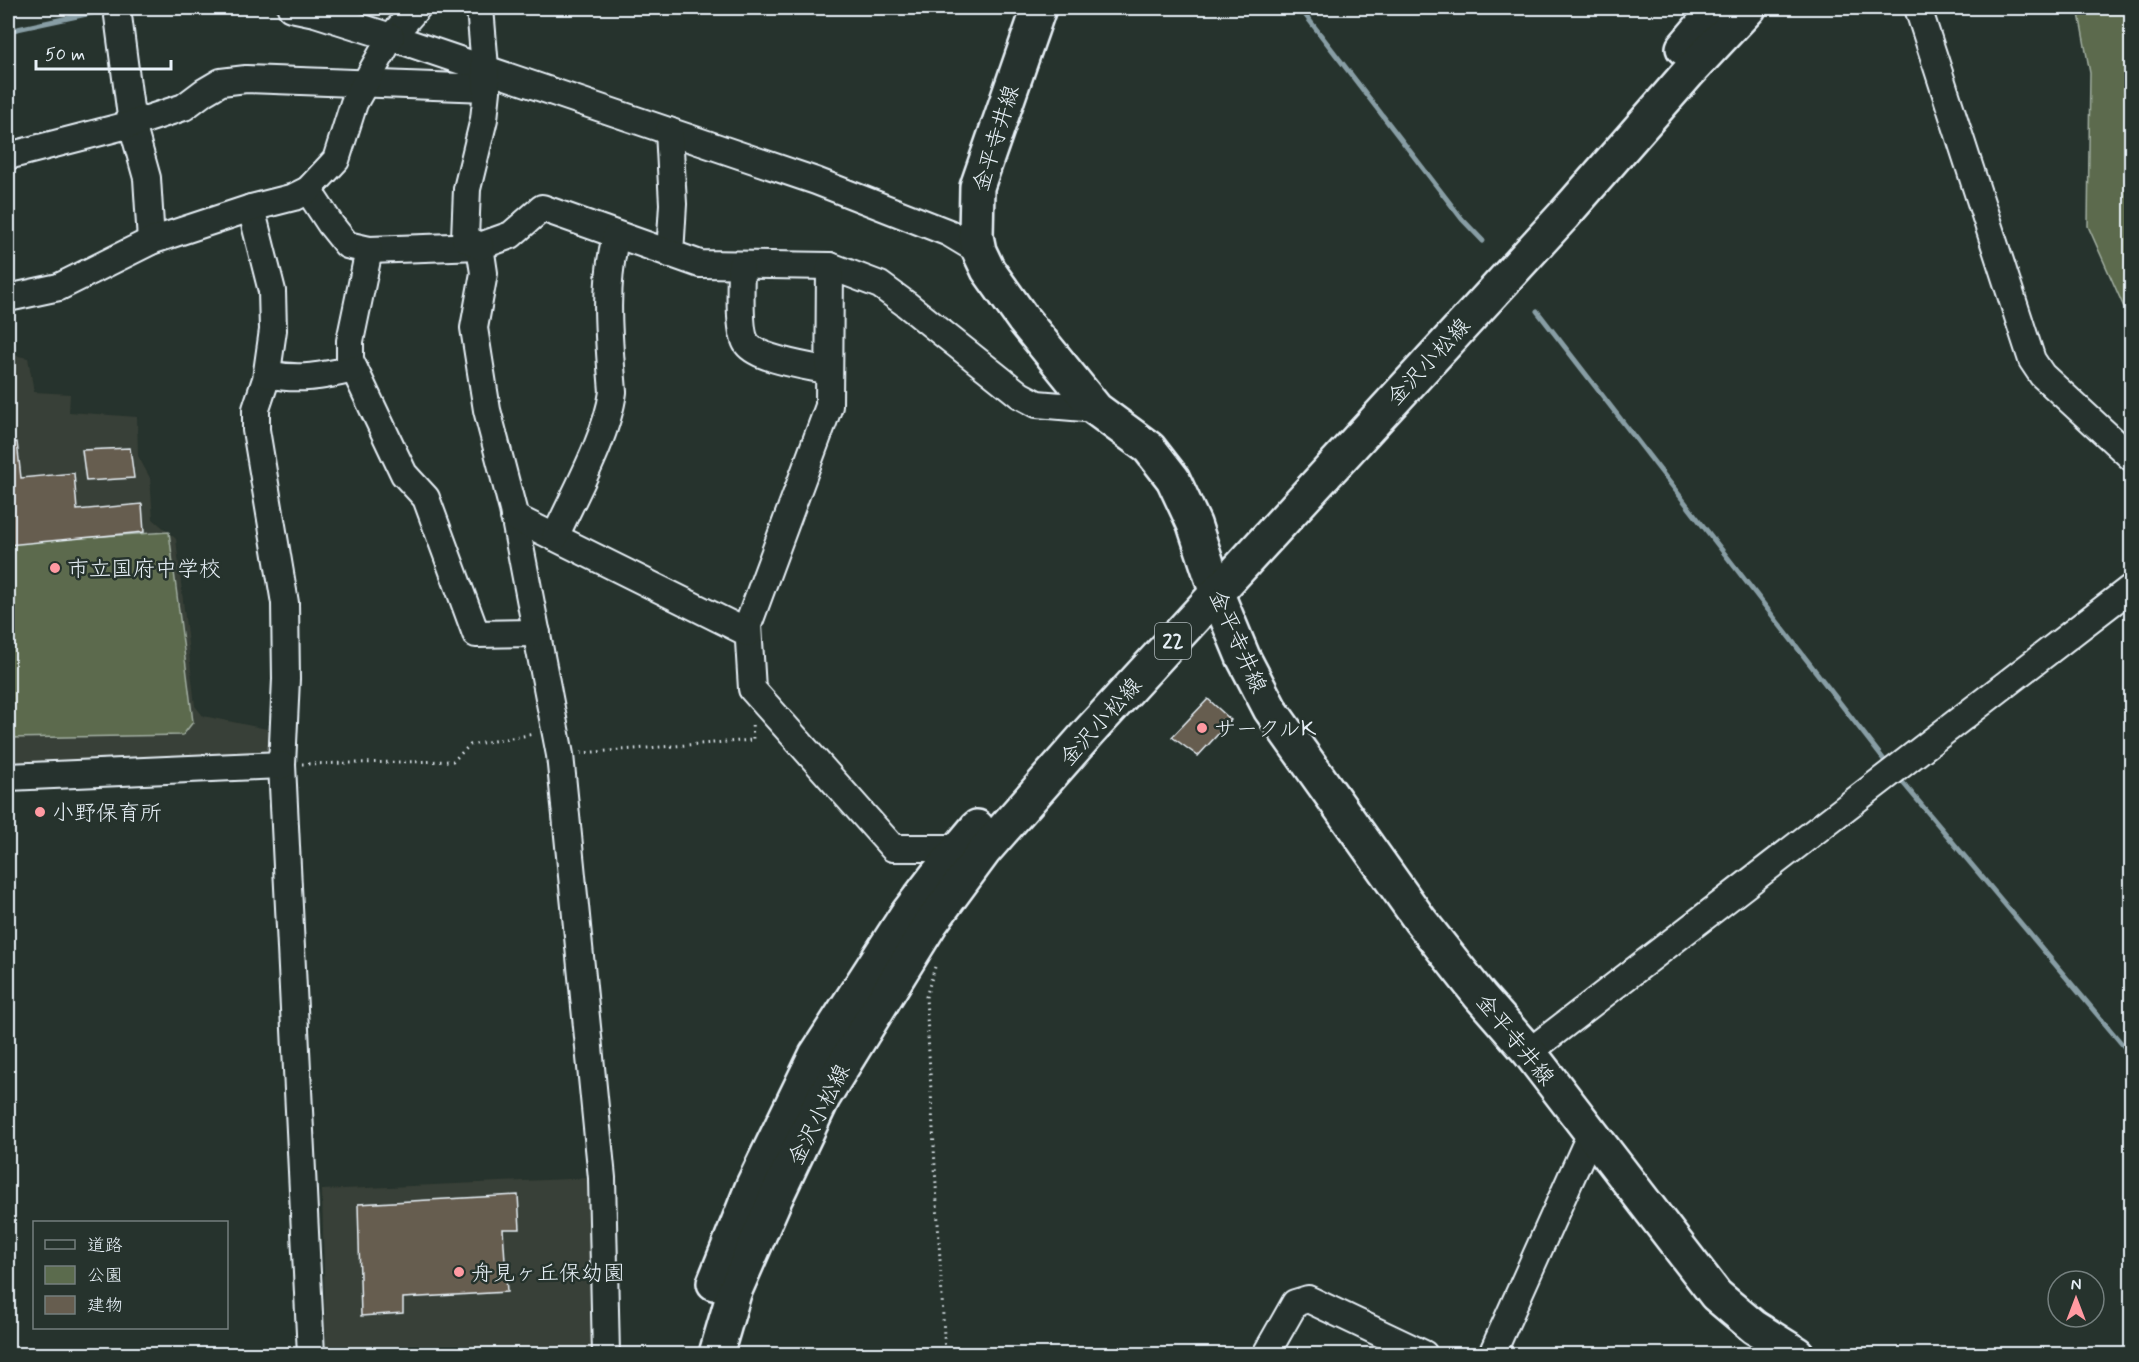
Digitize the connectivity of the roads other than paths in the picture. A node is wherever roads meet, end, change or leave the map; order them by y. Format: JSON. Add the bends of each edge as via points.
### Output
{"nodes":[{"id":1,"x":291,"y":8,"type":"edge"},
{"id":2,"x":417,"y":8,"type":"edge"},
{"id":3,"x":480,"y":8,"type":"edge"},
{"id":4,"x":1039,"y":8,"type":"edge"},
{"id":5,"x":1717,"y":8,"type":"edge"},
{"id":6,"x":1749,"y":8,"type":"edge"},
{"id":7,"x":1918,"y":8,"type":"edge"},
{"id":8,"x":117,"y":11,"type":"edge"},
{"id":9,"x":392,"y":37,"type":"junction"},
{"id":10,"x":486,"y":78,"type":"junction"},
{"id":11,"x":365,"y":84,"type":"junction"},
{"id":12,"x":132,"y":124,"type":"junction"},
{"id":13,"x":669,"y":131,"type":"junction"},
{"id":14,"x":8,"y":156,"type":"edge"},
{"id":15,"x":308,"y":190,"type":"junction"},
{"id":16,"x":251,"y":208,"type":"junction"},
{"id":17,"x":616,"y":236,"type":"junction"},
{"id":18,"x":152,"y":241,"type":"junction"},
{"id":19,"x":480,"y":246,"type":"junction"},
{"id":20,"x":369,"y":250,"type":"junction"},
{"id":21,"x":979,"y":251,"type":"junction"},
{"id":22,"x":670,"y":254,"type":"junction"},
{"id":23,"x":741,"y":266,"type":"junction"},
{"id":24,"x":830,"y":266,"type":"junction"},
{"id":25,"x":8,"y":298,"type":"edge"},
{"id":26,"x":354,"y":369,"type":"junction"},
{"id":27,"x":829,"y":371,"type":"junction"},
{"id":28,"x":267,"y":374,"type":"junction"},
{"id":29,"x":1096,"y":408,"type":"junction"},
{"id":30,"x":2132,"y":458,"type":"edge"},
{"id":31,"x":514,"y":517,"type":"junction"},
{"id":32,"x":555,"y":537,"type":"junction"},
{"id":33,"x":1213,"y":583,"type":"junction"},
{"id":34,"x":2132,"y":587,"type":"edge"},
{"id":35,"x":537,"y":633,"type":"junction"},
{"id":36,"x":748,"y":633,"type":"junction"},
{"id":37,"x":282,"y":765,"type":"junction"},
{"id":38,"x":8,"y":777,"type":"edge"},
{"id":39,"x":960,"y":848,"type":"junction"},
{"id":40,"x":1529,"y":1052,"type":"junction"},
{"id":41,"x":1591,"y":1133,"type":"junction"},
{"id":42,"x":311,"y":1354,"type":"edge"},
{"id":43,"x":606,"y":1354,"type":"edge"},
{"id":44,"x":694,"y":1354,"type":"edge"},
{"id":45,"x":716,"y":1354,"type":"edge"},
{"id":46,"x":1266,"y":1354,"type":"edge"},
{"id":47,"x":1424,"y":1354,"type":"edge"},
{"id":48,"x":1492,"y":1354,"type":"edge"},
{"id":49,"x":1797,"y":1354,"type":"edge"}],
"edges":[{"from":1,"to":9,"type":"street"},
{"from":2,"to":9,"type":"street"},
{"from":3,"to":10,"type":"street"},
{"from":4,"to":21,"type":"main road","name":"金平寺井線","via":[[977,187],[975,223]]},
{"from":5,"to":33,"type":"main road","name":"金沢小松線","number":"22","via":[[1548,201],[1403,357]]},
{"from":6,"to":33,"type":"main road","name":"金沢小松線","number":"22","via":[[1245,560]]},
{"from":7,"to":30,"type":"street","via":[[2032,360],[2043,375]]},
{"from":8,"to":12,"type":"street"},
{"from":9,"to":10,"type":"street"},
{"from":9,"to":11,"type":"street"},
{"from":10,"to":11,"type":"street"},
{"from":10,"to":13,"type":"street"},
{"from":10,"to":19,"type":"street","via":[[484,119],[467,189],[465,238]]},
{"from":11,"to":12,"type":"street","via":[[246,79],[221,82],[184,107]]},
{"from":11,"to":15,"type":"street","via":[[354,103],[336,160]]},
{"from":12,"to":14,"type":"street"},
{"from":12,"to":18,"type":"street","via":[[147,178]]},
{"from":13,"to":21,"type":"street","via":[[816,181],[949,233]]},
{"from":13,"to":22,"type":"street","via":[[673,204]]},
{"from":15,"to":16,"type":"street"},
{"from":15,"to":20,"type":"street","via":[[347,245]]},
{"from":16,"to":18,"type":"street"},
{"from":16,"to":28,"type":"street","via":[[272,291],[273,330]]},
{"from":17,"to":19,"type":"street","via":[[542,208],[510,235]]},
{"from":17,"to":22,"type":"street"},
{"from":17,"to":32,"type":"street","via":[[608,286],[613,392],[610,409]]},
{"from":18,"to":25,"type":"street","via":[[59,287]]},
{"from":19,"to":20,"type":"street"},
{"from":19,"to":31,"type":"street","via":[[484,273],[474,328],[487,410]]},
{"from":20,"to":26,"type":"street","via":[[350,341]]},
{"from":21,"to":29,"type":"main road","name":"金平寺井線","via":[[1023,319]]},
{"from":22,"to":23,"type":"street","via":[[700,264]]},
{"from":23,"to":24,"type":"street"},
{"from":23,"to":27,"type":"street","via":[[746,343],[757,353]]},
{"from":24,"to":27,"type":"street"},
{"from":24,"to":29,"type":"street","via":[[880,285],[1020,395],[1037,404]]},
{"from":26,"to":28,"type":"street","via":[[316,378]]},
{"from":26,"to":35,"type":"street","via":[[404,474],[426,498],[476,634]]},
{"from":27,"to":36,"type":"street","via":[[829,406]]},
{"from":28,"to":37,"type":"street","via":[[256,409],[256,430],[285,603]]},
{"from":29,"to":33,"type":"main road","name":"金平寺井線","via":[[1149,448],[1173,479],[1194,524]]},
{"from":31,"to":32,"type":"street"},
{"from":31,"to":35,"type":"street"},
{"from":32,"to":36,"type":"street"},
{"from":33,"to":39,"type":"main road","name":"金沢小松線","number":"22","via":[[1017,778]]},
{"from":33,"to":40,"type":"main road","name":"金平寺井線","via":[[1243,657],[1270,709],[1420,920]]},
{"from":33,"to":45,"type":"main road","name":"金沢小松線","number":"22","via":[[985,850],[931,923],[823,1098],[734,1293]]},
{"from":34,"to":40,"type":"street"},
{"from":35,"to":43,"type":"street","via":[[558,743],[602,1179]]},
{"from":36,"to":39,"type":"street","via":[[752,689],[893,848]]},
{"from":37,"to":38,"type":"street"},
{"from":37,"to":42,"type":"street"},
{"from":39,"to":44,"type":"main road","name":"金沢小松線","number":"22","via":[[907,914],[816,1055],[753,1185],[713,1286]]},
{"from":40,"to":41,"type":"main road","name":"金平寺井線"},
{"from":41,"to":48,"type":"street"},
{"from":41,"to":49,"type":"main road","name":"金平寺井線","via":[[1716,1296],[1754,1327]]},
{"from":46,"to":47,"type":"street","via":[[1295,1303],[1308,1299]]}]}
